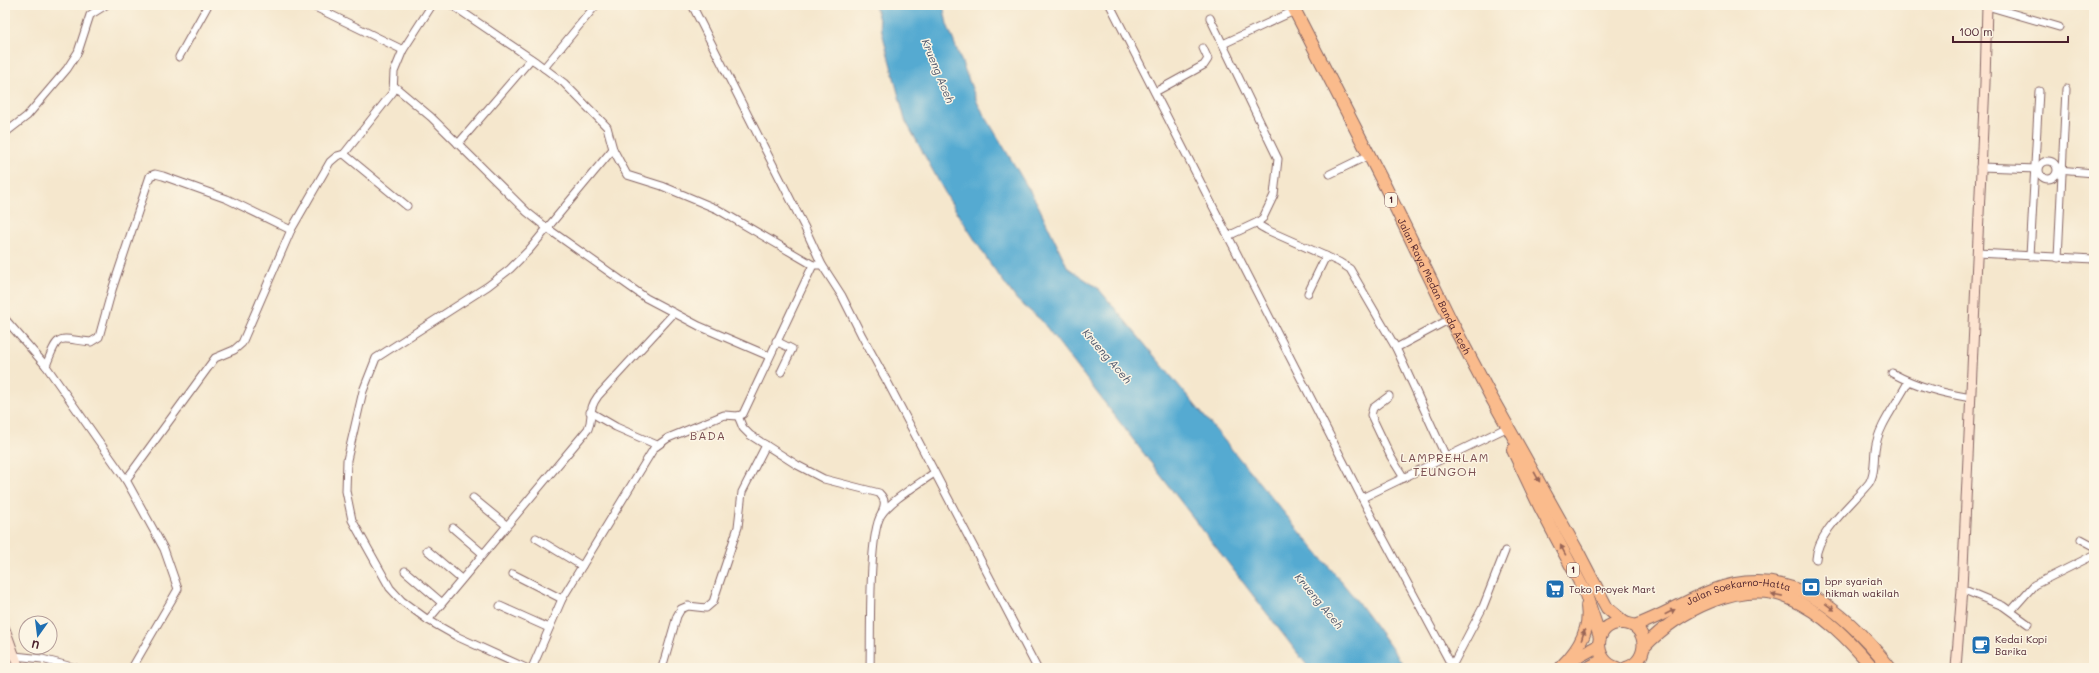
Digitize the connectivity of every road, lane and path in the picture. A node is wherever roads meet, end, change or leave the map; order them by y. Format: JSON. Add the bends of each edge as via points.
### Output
{"nodes":[{"id":1,"x":106,"y":5,"type":"edge"},
{"id":2,"x":208,"y":5,"type":"edge"},
{"id":3,"x":310,"y":5,"type":"edge"},
{"id":4,"x":432,"y":5,"type":"edge"},
{"id":5,"x":452,"y":5,"type":"edge"},
{"id":6,"x":596,"y":5,"type":"edge"},
{"id":7,"x":692,"y":5,"type":"edge"},
{"id":8,"x":1110,"y":5,"type":"edge"},
{"id":9,"x":1987,"y":6,"type":"edge"},
{"id":10,"x":1293,"y":8,"type":"edge"},
{"id":11,"x":1210,"y":18,"type":"dead end"},
{"id":12,"x":2059,"y":27,"type":"dead end"},
{"id":13,"x":1223,"y":44,"type":"junction"},
{"id":14,"x":1203,"y":48,"type":"dead end"},
{"id":15,"x":403,"y":50,"type":"junction"},
{"id":16,"x":179,"y":57,"type":"dead end"},
{"id":17,"x":531,"y":59,"type":"junction"},
{"id":18,"x":544,"y":68,"type":"junction"},
{"id":19,"x":394,"y":86,"type":"junction"},
{"id":20,"x":2066,"y":89,"type":"dead end"},
{"id":21,"x":2040,"y":91,"type":"dead end"},
{"id":22,"x":1155,"y":92,"type":"junction"},
{"id":23,"x":5,"y":133,"type":"edge"},
{"id":24,"x":458,"y":144,"type":"junction"},
{"id":25,"x":613,"y":149,"type":"junction"},
{"id":26,"x":344,"y":154,"type":"junction"},
{"id":27,"x":1369,"y":155,"type":"junction"},
{"id":28,"x":1980,"y":167,"type":"junction"},
{"id":29,"x":2037,"y":169,"type":"junction"},
{"id":30,"x":2059,"y":170,"type":"junction"},
{"id":31,"x":2094,"y":173,"type":"edge"},
{"id":32,"x":1330,"y":174,"type":"dead end"},
{"id":33,"x":407,"y":206,"type":"dead end"},
{"id":34,"x":1258,"y":222,"type":"junction"},
{"id":35,"x":548,"y":228,"type":"junction"},
{"id":36,"x":291,"y":230,"type":"junction"},
{"id":37,"x":1228,"y":236,"type":"junction"},
{"id":38,"x":1977,"y":253,"type":"junction"},
{"id":39,"x":1326,"y":256,"type":"junction"},
{"id":40,"x":2030,"y":256,"type":"junction"},
{"id":41,"x":2058,"y":258,"type":"junction"},
{"id":42,"x":2094,"y":259,"type":"edge"},
{"id":43,"x":813,"y":265,"type":"junction"},
{"id":44,"x":822,"y":266,"type":"junction"},
{"id":45,"x":1308,"y":293,"type":"dead end"},
{"id":46,"x":674,"y":313,"type":"junction"},
{"id":47,"x":5,"y":319,"type":"edge"},
{"id":48,"x":1450,"y":319,"type":"junction"},
{"id":49,"x":776,"y":340,"type":"junction"},
{"id":50,"x":1396,"y":348,"type":"junction"},
{"id":51,"x":769,"y":356,"type":"junction"},
{"id":52,"x":46,"y":366,"type":"junction"},
{"id":53,"x":782,"y":372,"type":"dead end"},
{"id":54,"x":1892,"y":373,"type":"dead end"},
{"id":55,"x":1908,"y":382,"type":"junction"},
{"id":56,"x":1490,"y":395,"type":"junction"},
{"id":57,"x":1389,"y":396,"type":"dead end"},
{"id":58,"x":1971,"y":398,"type":"junction"},
{"id":59,"x":590,"y":412,"type":"junction"},
{"id":60,"x":738,"y":416,"type":"junction"},
{"id":61,"x":1504,"y":429,"type":"junction"},
{"id":62,"x":658,"y":445,"type":"junction"},
{"id":63,"x":766,"y":445,"type":"junction"},
{"id":64,"x":1446,"y":457,"type":"junction"},
{"id":65,"x":934,"y":473,"type":"junction"},
{"id":66,"x":1404,"y":478,"type":"junction"},
{"id":67,"x":126,"y":480,"type":"junction"},
{"id":68,"x":473,"y":498,"type":"dead end"},
{"id":69,"x":1362,"y":498,"type":"junction"},
{"id":70,"x":882,"y":514,"type":"junction"},
{"id":71,"x":506,"y":525,"type":"junction"},
{"id":72,"x":454,"y":528,"type":"dead end"},
{"id":73,"x":536,"y":538,"type":"dead end"},
{"id":74,"x":2082,"y":539,"type":"dead end"},
{"id":75,"x":2094,"y":546,"type":"edge"},
{"id":76,"x":427,"y":550,"type":"dead end"},
{"id":77,"x":1505,"y":551,"type":"dead end"},
{"id":78,"x":482,"y":553,"type":"junction"},
{"id":79,"x":2094,"y":555,"type":"edge"},
{"id":80,"x":1816,"y":559,"type":"dead end"},
{"id":81,"x":582,"y":566,"type":"junction"},
{"id":82,"x":405,"y":571,"type":"dead end"},
{"id":83,"x":513,"y":574,"type":"dead end"},
{"id":84,"x":460,"y":579,"type":"junction"},
{"id":85,"x":1962,"y":589,"type":"junction"},
{"id":86,"x":1585,"y":592,"type":"junction"},
{"id":87,"x":562,"y":600,"type":"junction"},
{"id":88,"x":441,"y":602,"type":"junction"},
{"id":89,"x":500,"y":606,"type":"dead end"},
{"id":90,"x":2011,"y":611,"type":"junction"},
{"id":91,"x":428,"y":620,"type":"junction"},
{"id":92,"x":2028,"y":624,"type":"dead end"},
{"id":93,"x":1629,"y":625,"type":"junction"},
{"id":94,"x":549,"y":628,"type":"junction"},
{"id":95,"x":5,"y":629,"type":"edge"},
{"id":96,"x":1599,"y":642,"type":"junction"},
{"id":97,"x":1644,"y":647,"type":"junction"},
{"id":98,"x":15,"y":656,"type":"junction"},
{"id":99,"x":1604,"y":660,"type":"junction"},
{"id":100,"x":1634,"y":666,"type":"edge"},
{"id":101,"x":1452,"y":667,"type":"edge"},
{"id":102,"x":1560,"y":667,"type":"edge"},
{"id":103,"x":19,"y":668,"type":"edge"},
{"id":104,"x":76,"y":668,"type":"edge"},
{"id":105,"x":132,"y":668,"type":"edge"},
{"id":106,"x":526,"y":668,"type":"edge"},
{"id":107,"x":532,"y":668,"type":"edge"},
{"id":108,"x":662,"y":668,"type":"edge"},
{"id":109,"x":870,"y":668,"type":"edge"},
{"id":110,"x":1037,"y":668,"type":"edge"},
{"id":111,"x":1588,"y":668,"type":"edge"},
{"id":112,"x":1617,"y":668,"type":"edge"},
{"id":113,"x":1873,"y":668,"type":"edge"},
{"id":114,"x":1890,"y":668,"type":"edge"},
{"id":115,"x":1956,"y":668,"type":"edge"}],
"edges":[{"from":1,"to":23,"type":"street","via":[[90,15],[78,52],[67,69],[27,116]]},
{"from":2,"to":16,"type":"street"},
{"from":3,"to":15,"type":"street"},
{"from":4,"to":15,"type":"street"},
{"from":5,"to":17,"type":"street"},
{"from":6,"to":18,"type":"street"},
{"from":7,"to":44,"type":"street"},
{"from":8,"to":22,"type":"street"},
{"from":9,"to":12,"type":"street"},
{"from":9,"to":28,"type":"street"},
{"from":10,"to":13,"type":"street"},
{"from":10,"to":27,"type":"highway","name":"Jalan Raya Medan Banda Aceh","number":"1"},
{"from":11,"to":13,"type":"street"},
{"from":13,"to":34,"type":"street","via":[[1278,159],[1274,195],[1263,218]]},
{"from":14,"to":22,"type":"street","via":[[1208,59],[1204,65]]},
{"from":15,"to":19,"type":"street","via":[[394,72]]},
{"from":17,"to":18,"type":"street"},
{"from":17,"to":24,"type":"street"},
{"from":18,"to":25,"type":"street","via":[[564,83],[607,127]]},
{"from":19,"to":24,"type":"street"},
{"from":19,"to":26,"type":"street","via":[[390,98]]},
{"from":20,"to":30,"type":"street"},
{"from":21,"to":29,"type":"street"},
{"from":22,"to":37,"type":"street"},
{"from":24,"to":35,"type":"street","via":[[502,190]]},
{"from":25,"to":35,"type":"street"},
{"from":25,"to":43,"type":"street","via":[[627,175],[717,208]]},
{"from":26,"to":33,"type":"street"},
{"from":26,"to":36,"type":"street","via":[[330,162]]},
{"from":27,"to":32,"type":"street"},
{"from":27,"to":48,"type":"highway","name":"Jalan Raya Medan Banda Aceh","number":"1"},
{"from":28,"to":29,"type":"street"},
{"from":28,"to":38,"type":"street"},
{"from":29,"to":30,"type":"street","via":[[2048,161]]},
{"from":29,"to":30,"type":"street","via":[[2047,178]]},
{"from":29,"to":40,"type":"street"},
{"from":30,"to":31,"type":"street"},
{"from":30,"to":41,"type":"street"},
{"from":34,"to":37,"type":"street"},
{"from":34,"to":39,"type":"street","via":[[1267,230]]},
{"from":35,"to":46,"type":"street","via":[[646,298]]},
{"from":35,"to":91,"type":"street","via":[[510,269],[488,286],[380,355],[373,363],[365,384],[347,460],[348,508],[359,534],[387,584],[402,601]]},
{"from":36,"to":52,"type":"street","via":[[227,199],[163,176],[150,176],[99,337],[92,342],[68,338],[58,340]]},
{"from":36,"to":67,"type":"street","via":[[242,343],[234,350],[215,358]]},
{"from":37,"to":69,"type":"street"},
{"from":38,"to":40,"type":"street"},
{"from":38,"to":58,"type":"street"},
{"from":39,"to":45,"type":"street"},
{"from":39,"to":50,"type":"street","via":[[1350,269]]},
{"from":40,"to":41,"type":"street"},
{"from":41,"to":42,"type":"street"},
{"from":43,"to":44,"type":"street"},
{"from":43,"to":49,"type":"street"},
{"from":44,"to":65,"type":"street","via":[[842,296]]},
{"from":46,"to":51,"type":"street"},
{"from":46,"to":59,"type":"street","via":[[598,396]]},
{"from":47,"to":52,"type":"street"},
{"from":48,"to":50,"type":"street"},
{"from":48,"to":56,"type":"highway","name":"Jalan Raya Medan Banda Aceh","number":"1"},
{"from":49,"to":51,"type":"street"},
{"from":49,"to":53,"type":"street","via":[[792,348]]},
{"from":50,"to":64,"type":"street"},
{"from":51,"to":60,"type":"street","via":[[743,414]]},
{"from":52,"to":67,"type":"street"},
{"from":54,"to":55,"type":"street"},
{"from":55,"to":58,"type":"street","via":[[1939,393]]},
{"from":55,"to":80,"type":"street","via":[[1890,412],[1875,448],[1870,481],[1830,529],[1817,550]]},
{"from":56,"to":61,"type":"highway","name":"Jalan Raya Medan Banda Aceh","number":"1"},
{"from":56,"to":93,"type":"highway","name":"Jalan Raya Medan Banda Aceh","number":"1","one_way":true,"via":[[1607,608]]},
{"from":57,"to":66,"type":"street","via":[[1373,408],[1371,415]]},
{"from":58,"to":85,"type":"street"},
{"from":59,"to":62,"type":"street","via":[[616,427]]},
{"from":59,"to":71,"type":"street","via":[[591,421],[588,428]]},
{"from":60,"to":62,"type":"street","via":[[724,415],[668,438]]},
{"from":60,"to":63,"type":"street","via":[[743,428]]},
{"from":61,"to":64,"type":"street"},
{"from":86,"to":61,"type":"highway","name":"Jalan Raya Medan Banda Aceh","number":"1","one_way":true,"via":[[1540,507]]},
{"from":62,"to":81,"type":"street"},
{"from":63,"to":70,"type":"street","via":[[824,479],[879,493],[885,502]]},
{"from":63,"to":108,"type":"street","via":[[742,492],[738,527],[713,602],[706,608],[688,606],[681,609]]},
{"from":64,"to":66,"type":"street"},
{"from":65,"to":70,"type":"street"},
{"from":65,"to":110,"type":"street"},
{"from":66,"to":69,"type":"street"},
{"from":67,"to":105,"type":"street","via":[[164,549],[178,589]]},
{"from":68,"to":71,"type":"street"},
{"from":69,"to":101,"type":"street"},
{"from":70,"to":109,"type":"street","via":[[874,543]]},
{"from":71,"to":78,"type":"street"},
{"from":72,"to":78,"type":"street"},
{"from":73,"to":81,"type":"street"},
{"from":74,"to":75,"type":"street"},
{"from":76,"to":84,"type":"street"},
{"from":77,"to":101,"type":"street","via":[[1483,607]]},
{"from":78,"to":84,"type":"street"},
{"from":79,"to":90,"type":"street","via":[[2034,585]]},
{"from":81,"to":87,"type":"street"},
{"from":82,"to":88,"type":"street"},
{"from":83,"to":87,"type":"street"},
{"from":84,"to":88,"type":"street"},
{"from":85,"to":90,"type":"street"},
{"from":85,"to":115,"type":"street"},
{"from":86,"to":96,"type":"highway","name":"Jalan Raya Medan Banda Aceh","number":"1"},
{"from":102,"to":86,"type":"highway","one_way":true,"via":[[1577,650],[1584,634],[1588,613]]},
{"from":87,"to":94,"type":"street"},
{"from":88,"to":91,"type":"street"},
{"from":89,"to":94,"type":"street"},
{"from":90,"to":92,"type":"street"},
{"from":91,"to":106,"type":"street","via":[[458,637]]},
{"from":93,"to":96,"type":"highway","name":"Jalan Soekarno-Hatta","via":[[1610,626]]},
{"from":93,"to":97,"type":"highway","number":"1","via":[[1642,635]]},
{"from":93,"to":114,"type":"highway","name":"Jalan Soekarno-Hatta","one_way":true,"via":[[1654,620],[1712,591],[1742,583],[1769,582],[1802,592],[1827,605],[1867,638]]},
{"from":94,"to":107,"type":"street"},
{"from":95,"to":98,"type":"street"},
{"from":96,"to":99,"type":"highway","number":"1"},
{"from":96,"to":102,"type":"highway","name":"Jalan Soekarno-Hatta"},
{"from":97,"to":100,"type":"highway","name":"Jalan Soekarno-Hatta"},
{"from":113,"to":97,"type":"highway","name":"Jalan Soekarno-Hatta","one_way":true,"via":[[1850,640],[1826,621],[1789,598],[1774,594],[1734,594],[1699,606],[1660,630]]},
{"from":98,"to":103,"type":"street"},
{"from":98,"to":104,"type":"street","via":[[42,659]]},
{"from":99,"to":111,"type":"highway"},
{"from":99,"to":112,"type":"highway"}]}
